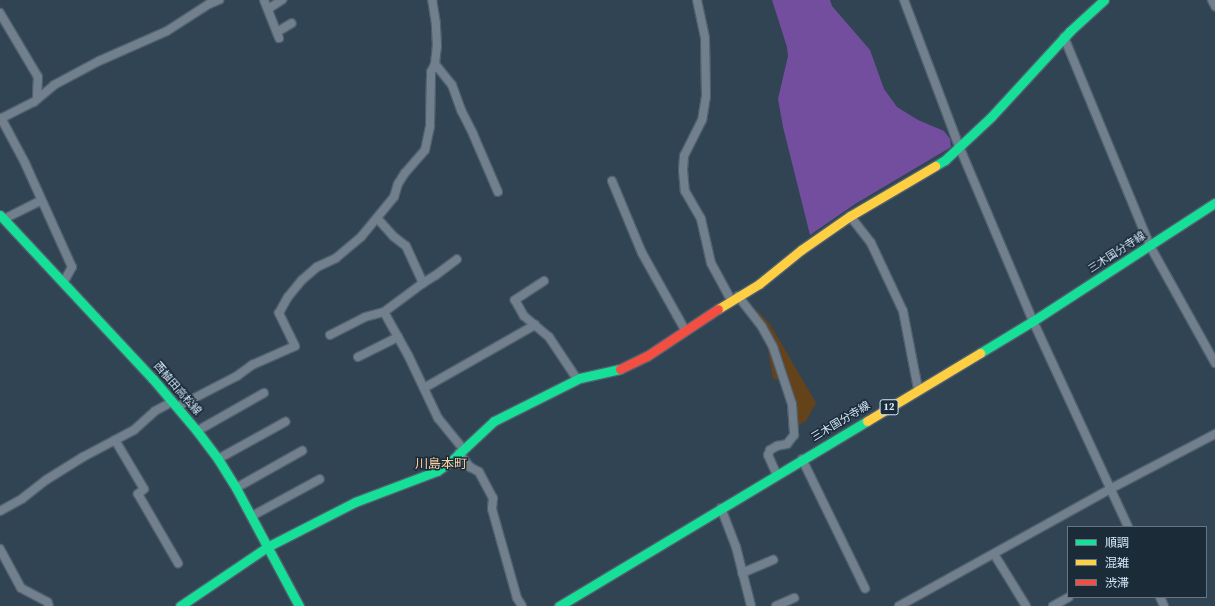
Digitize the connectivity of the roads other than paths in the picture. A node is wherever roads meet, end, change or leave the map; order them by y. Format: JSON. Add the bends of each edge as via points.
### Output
{"nodes":[{"id":1,"x":219,"y":0,"type":"edge"},
{"id":2,"x":264,"y":0,"type":"edge"},
{"id":3,"x":282,"y":0,"type":"edge"},
{"id":4,"x":432,"y":0,"type":"edge"},
{"id":5,"x":696,"y":0,"type":"edge"},
{"id":6,"x":904,"y":0,"type":"edge"},
{"id":7,"x":1104,"y":0,"type":"edge"},
{"id":8,"x":1212,"y":0,"type":"edge"},
{"id":9,"x":1215,"y":6,"type":"edge"},
{"id":10,"x":268,"y":9,"type":"junction"},
{"id":11,"x":0,"y":13,"type":"edge"},
{"id":12,"x":292,"y":23,"type":"dead end"},
{"id":13,"x":1064,"y":37,"type":"junction"},
{"id":14,"x":435,"y":64,"type":"junction"},
{"id":15,"x":38,"y":77,"type":"junction"},
{"id":16,"x":54,"y":85,"type":"junction"},
{"id":17,"x":37,"y":99,"type":"junction"},
{"id":18,"x":0,"y":119,"type":"edge"},
{"id":19,"x":959,"y":146,"type":"junction"},
{"id":20,"x":612,"y":182,"type":"dead end"},
{"id":21,"x":498,"y":192,"type":"dead end"},
{"id":22,"x":40,"y":201,"type":"junction"},
{"id":23,"x":1215,"y":203,"type":"edge"},
{"id":24,"x":850,"y":216,"type":"junction"},
{"id":25,"x":2,"y":217,"type":"edge"},
{"id":26,"x":377,"y":218,"type":"junction"},
{"id":27,"x":1150,"y":246,"type":"junction"},
{"id":28,"x":457,"y":259,"type":"dead end"},
{"id":29,"x":544,"y":281,"type":"dead end"},
{"id":30,"x":63,"y":283,"type":"junction"},
{"id":31,"x":423,"y":283,"type":"junction"},
{"id":32,"x":735,"y":298,"type":"junction"},
{"id":33,"x":384,"y":312,"type":"junction"},
{"id":34,"x":1033,"y":321,"type":"junction"},
{"id":35,"x":535,"y":325,"type":"junction"},
{"id":36,"x":685,"y":330,"type":"junction"},
{"id":37,"x":330,"y":335,"type":"dead end"},
{"id":38,"x":398,"y":337,"type":"junction"},
{"id":39,"x":358,"y":357,"type":"dead end"},
{"id":40,"x":1215,"y":363,"type":"edge"},
{"id":41,"x":577,"y":379,"type":"junction"},
{"id":42,"x":424,"y":388,"type":"junction"},
{"id":43,"x":918,"y":389,"type":"junction"},
{"id":44,"x":264,"y":393,"type":"dead end"},
{"id":45,"x":174,"y":404,"type":"junction"},
{"id":46,"x":285,"y":422,"type":"dead end"},
{"id":47,"x":197,"y":432,"type":"junction"},
{"id":48,"x":1215,"y":434,"type":"edge"},
{"id":49,"x":115,"y":440,"type":"junction"},
{"id":50,"x":302,"y":451,"type":"dead end"},
{"id":51,"x":461,"y":451,"type":"junction"},
{"id":52,"x":218,"y":459,"type":"junction"},
{"id":53,"x":802,"y":459,"type":"junction"},
{"id":54,"x":777,"y":475,"type":"junction"},
{"id":55,"x":320,"y":479,"type":"dead end"},
{"id":56,"x":236,"y":488,"type":"junction"},
{"id":57,"x":1110,"y":489,"type":"junction"},
{"id":58,"x":721,"y":508,"type":"junction"},
{"id":59,"x":0,"y":511,"type":"edge"},
{"id":60,"x":252,"y":516,"type":"junction"},
{"id":61,"x":1128,"y":526,"type":"edge"},
{"id":62,"x":267,"y":547,"type":"junction"},
{"id":63,"x":0,"y":549,"type":"edge"},
{"id":64,"x":994,"y":554,"type":"junction"},
{"id":65,"x":773,"y":560,"type":"dead end"},
{"id":66,"x":178,"y":563,"type":"dead end"},
{"id":67,"x":742,"y":573,"type":"junction"},
{"id":68,"x":864,"y":588,"type":"dead end"},
{"id":69,"x":794,"y":598,"type":"dead end"},
{"id":70,"x":1067,"y":598,"type":"edge"},
{"id":71,"x":748,"y":605,"type":"edge"},
{"id":72,"x":49,"y":606,"type":"edge"},
{"id":73,"x":180,"y":606,"type":"edge"},
{"id":74,"x":299,"y":606,"type":"edge"},
{"id":75,"x":522,"y":606,"type":"edge"},
{"id":76,"x":559,"y":606,"type":"edge"},
{"id":77,"x":776,"y":606,"type":"edge"},
{"id":78,"x":899,"y":606,"type":"edge"},
{"id":79,"x":1026,"y":606,"type":"edge"},
{"id":80,"x":1053,"y":606,"type":"edge"}],
"edges":[{"from":1,"to":16,"type":"street","via":[[168,31],[99,61]]},
{"from":2,"to":10,"type":"street"},
{"from":3,"to":10,"type":"street"},
{"from":4,"to":14,"type":"street","via":[[436,24]]},
{"from":5,"to":32,"type":"street","via":[[705,38],[706,96],[702,120],[684,156],[685,191],[701,219],[711,263]]},
{"from":6,"to":19,"type":"street"},
{"from":7,"to":13,"type":"main road"},
{"from":8,"to":9,"type":"street"},
{"from":10,"to":12,"type":"street","via":[[278,35]]},
{"from":11,"to":15,"type":"street"},
{"from":13,"to":19,"type":"main road","via":[[991,117]]},
{"from":13,"to":27,"type":"street"},
{"from":14,"to":21,"type":"street","via":[[452,85]]},
{"from":14,"to":26,"type":"street","via":[[431,72],[430,126],[425,150],[405,173],[394,197]]},
{"from":15,"to":16,"type":"street"},
{"from":15,"to":17,"type":"street"},
{"from":16,"to":17,"type":"street"},
{"from":17,"to":18,"type":"street"},
{"from":18,"to":22,"type":"street","via":[[24,163]]},
{"from":19,"to":24,"type":"main road","via":[[945,160]]},
{"from":19,"to":34,"type":"street"},
{"from":20,"to":36,"type":"street","via":[[642,253]]},
{"from":22,"to":25,"type":"street"},
{"from":22,"to":30,"type":"street","via":[[72,267]]},
{"from":23,"to":27,"type":"main road","name":"三木国分寺線","number":"12"},
{"from":24,"to":32,"type":"main road","via":[[801,250],[759,284]]},
{"from":24,"to":43,"type":"street","via":[[871,243],[903,311]]},
{"from":25,"to":30,"type":"main road","name":"西植田高松線"},
{"from":26,"to":31,"type":"street","via":[[406,246]]},
{"from":26,"to":45,"type":"street","via":[[362,237],[336,258],[317,267],[288,297],[279,313],[295,346]]},
{"from":27,"to":34,"type":"main road","name":"三木国分寺線","number":"12"},
{"from":27,"to":40,"type":"street"},
{"from":28,"to":31,"type":"street"},
{"from":29,"to":35,"type":"street","via":[[515,300],[524,316]]},
{"from":30,"to":45,"type":"main road","name":"西植田高松線"},
{"from":31,"to":33,"type":"street"},
{"from":32,"to":36,"type":"main road"},
{"from":32,"to":54,"type":"street","via":[[762,326],[773,347],[792,404],[794,435],[787,444],[770,450],[768,455]]},
{"from":33,"to":37,"type":"street","via":[[366,317]]},
{"from":33,"to":38,"type":"street"},
{"from":34,"to":43,"type":"main road","name":"三木国分寺線","number":"12"},
{"from":34,"to":57,"type":"street"},
{"from":35,"to":41,"type":"street","via":[[549,336]]},
{"from":35,"to":42,"type":"street"},
{"from":36,"to":41,"type":"main road","via":[[647,356],[616,371]]},
{"from":38,"to":39,"type":"street"},
{"from":38,"to":42,"type":"street"},
{"from":41,"to":51,"type":"main road","via":[[494,421]]},
{"from":42,"to":51,"type":"street","via":[[438,418]]},
{"from":43,"to":53,"type":"main road","name":"三木国分寺線","number":"12"},
{"from":44,"to":47,"type":"street"},
{"from":45,"to":47,"type":"main road","name":"西植田高松線"},
{"from":45,"to":49,"type":"street","via":[[156,411],[134,430]]},
{"from":46,"to":52,"type":"street"},
{"from":47,"to":52,"type":"main road","name":"西植田高松線"},
{"from":48,"to":57,"type":"street"},
{"from":49,"to":59,"type":"street","via":[[83,457]]},
{"from":49,"to":66,"type":"street","via":[[144,489],[138,494]]},
{"from":50,"to":56,"type":"street"},
{"from":51,"to":62,"type":"main road","via":[[436,471],[355,502]]},
{"from":51,"to":75,"type":"street","via":[[470,467],[479,472],[493,498],[492,509],[517,598]]},
{"from":52,"to":56,"type":"main road","name":"西植田高松線"},
{"from":53,"to":54,"type":"main road","name":"三木国分寺線","number":"12"},
{"from":53,"to":68,"type":"street"},
{"from":54,"to":58,"type":"main road","name":"三木国分寺線","number":"12"},
{"from":55,"to":60,"type":"street"},
{"from":56,"to":60,"type":"main road","name":"西植田高松線"},
{"from":57,"to":61,"type":"street"},
{"from":57,"to":64,"type":"street"},
{"from":58,"to":67,"type":"street","via":[[736,547]]},
{"from":58,"to":76,"type":"main road","name":"三木国分寺線","number":"12"},
{"from":60,"to":62,"type":"main road","name":"西植田高松線"},
{"from":62,"to":73,"type":"main road"},
{"from":62,"to":74,"type":"main road","name":"西植田高松線"},
{"from":63,"to":72,"type":"street","via":[[21,588],[47,602]]},
{"from":64,"to":78,"type":"street"},
{"from":64,"to":79,"type":"street"},
{"from":65,"to":67,"type":"street"},
{"from":67,"to":71,"type":"street"},
{"from":69,"to":77,"type":"street"},
{"from":70,"to":80,"type":"street"}]}
